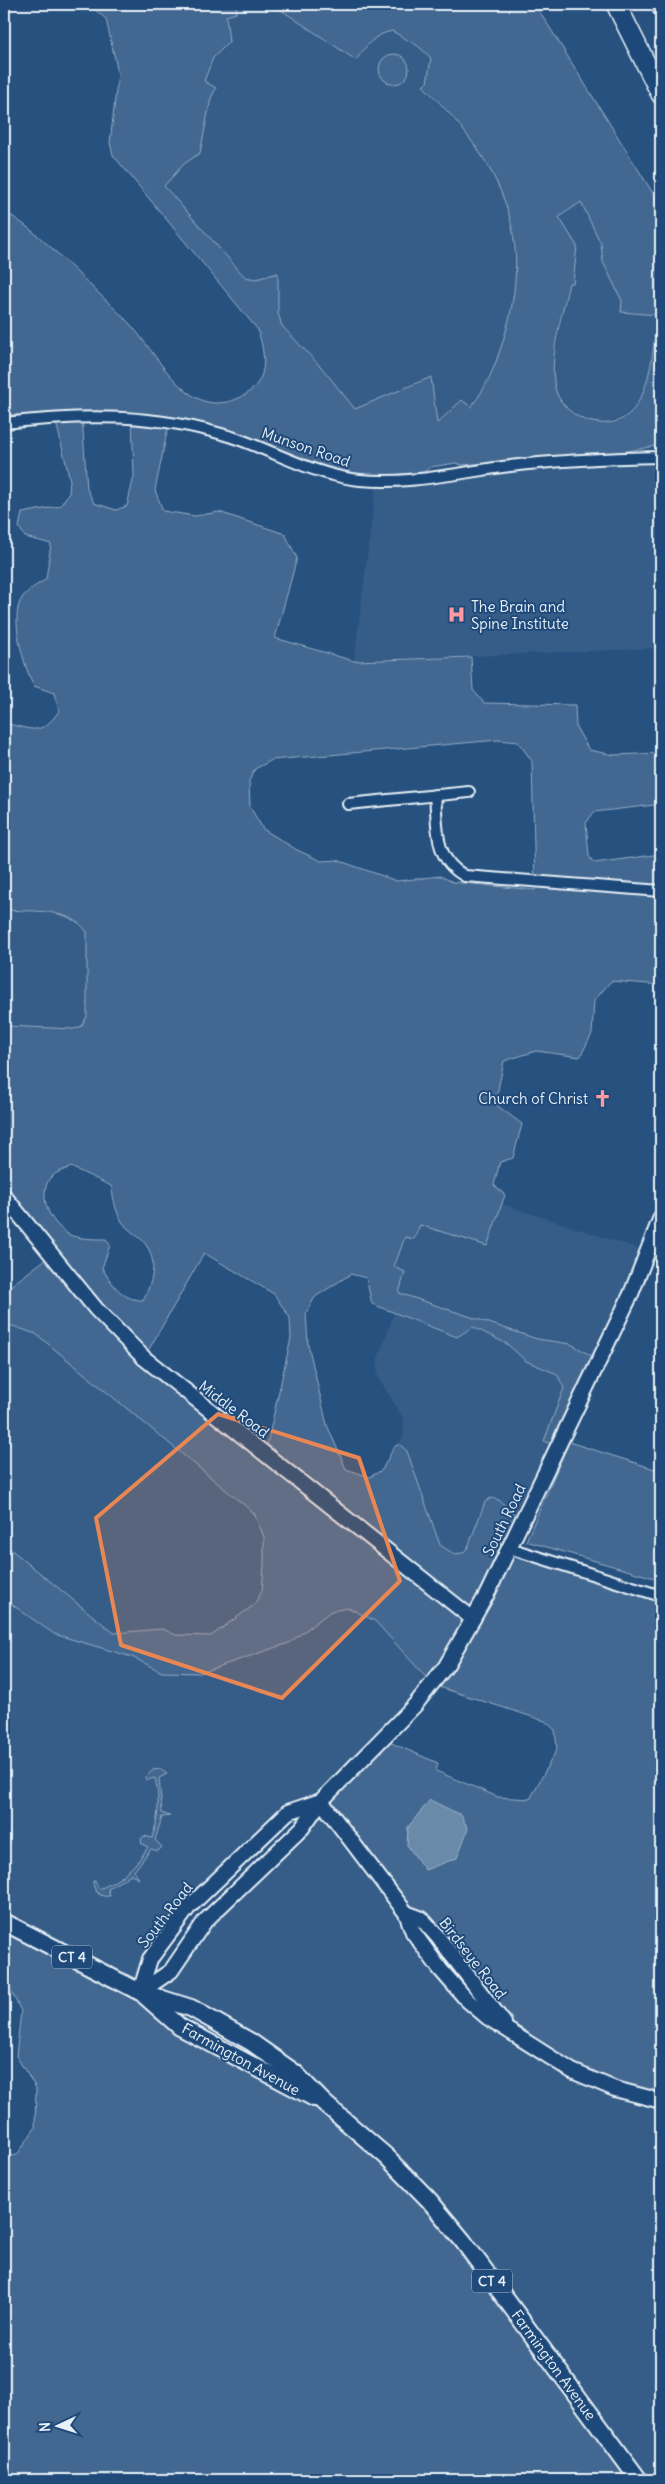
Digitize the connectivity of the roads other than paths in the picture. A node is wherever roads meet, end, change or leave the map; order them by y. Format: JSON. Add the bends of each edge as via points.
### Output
{"nodes":[{"id":1,"x":616,"y":4,"type":"edge"},
{"id":2,"x":661,"y":94,"type":"edge"},
{"id":3,"x":4,"y":423,"type":"edge"},
{"id":4,"x":661,"y":457,"type":"edge"},
{"id":5,"x":469,"y":792,"type":"dead end"},
{"id":6,"x":435,"y":795,"type":"junction"},
{"id":7,"x":348,"y":804,"type":"dead end"},
{"id":8,"x":661,"y":891,"type":"edge"},
{"id":9,"x":4,"y":1196,"type":"edge"},
{"id":10,"x":661,"y":1217,"type":"edge"},
{"id":11,"x":509,"y":1548,"type":"junction"},
{"id":12,"x":661,"y":1596,"type":"edge"},
{"id":13,"x":473,"y":1620,"type":"junction"},
{"id":14,"x":322,"y":1801,"type":"junction"},
{"id":15,"x":4,"y":1922,"type":"edge"},
{"id":16,"x":140,"y":1992,"type":"junction"},
{"id":17,"x":661,"y":2101,"type":"edge"},
{"id":18,"x":639,"y":2480,"type":"edge"}],
"edges":[{"from":1,"to":2,"type":"highway"},
{"from":3,"to":4,"type":"street","name":"Munson Road","via":[[82,416],[157,421],[231,437],[338,476],[376,482],[512,466]]},
{"from":5,"to":6,"type":"street"},
{"from":6,"to":7,"type":"street"},
{"from":6,"to":8,"type":"street","via":[[442,854],[456,871],[465,876]]},
{"from":9,"to":13,"type":"main road","name":"Middle Road","via":[[96,1310],[144,1358]]},
{"from":10,"to":11,"type":"main road","name":"South Road","via":[[631,1294]]},
{"from":11,"to":12,"type":"street"},
{"from":11,"to":13,"type":"main road","name":"South Road"},
{"from":13,"to":14,"type":"main road","name":"South Road","via":[[433,1685]]},
{"from":14,"to":16,"type":"main road","name":"South Road","via":[[302,1828],[205,1921],[170,1971]]},
{"from":14,"to":16,"type":"main road","name":"South Road","via":[[288,1812],[188,1908],[150,1959]]},
{"from":14,"to":17,"type":"main road","name":"Birdseye Road","via":[[406,1913],[413,1932],[467,2000],[552,2060],[591,2080]]},
{"from":15,"to":16,"type":"main road","name":"Farmington Avenue","number":"CT 4"},
{"from":16,"to":18,"type":"main road","name":"Farmington Avenue","number":"CT 4","via":[[191,2008],[281,2061],[376,2147],[429,2200],[463,2242]]}]}
